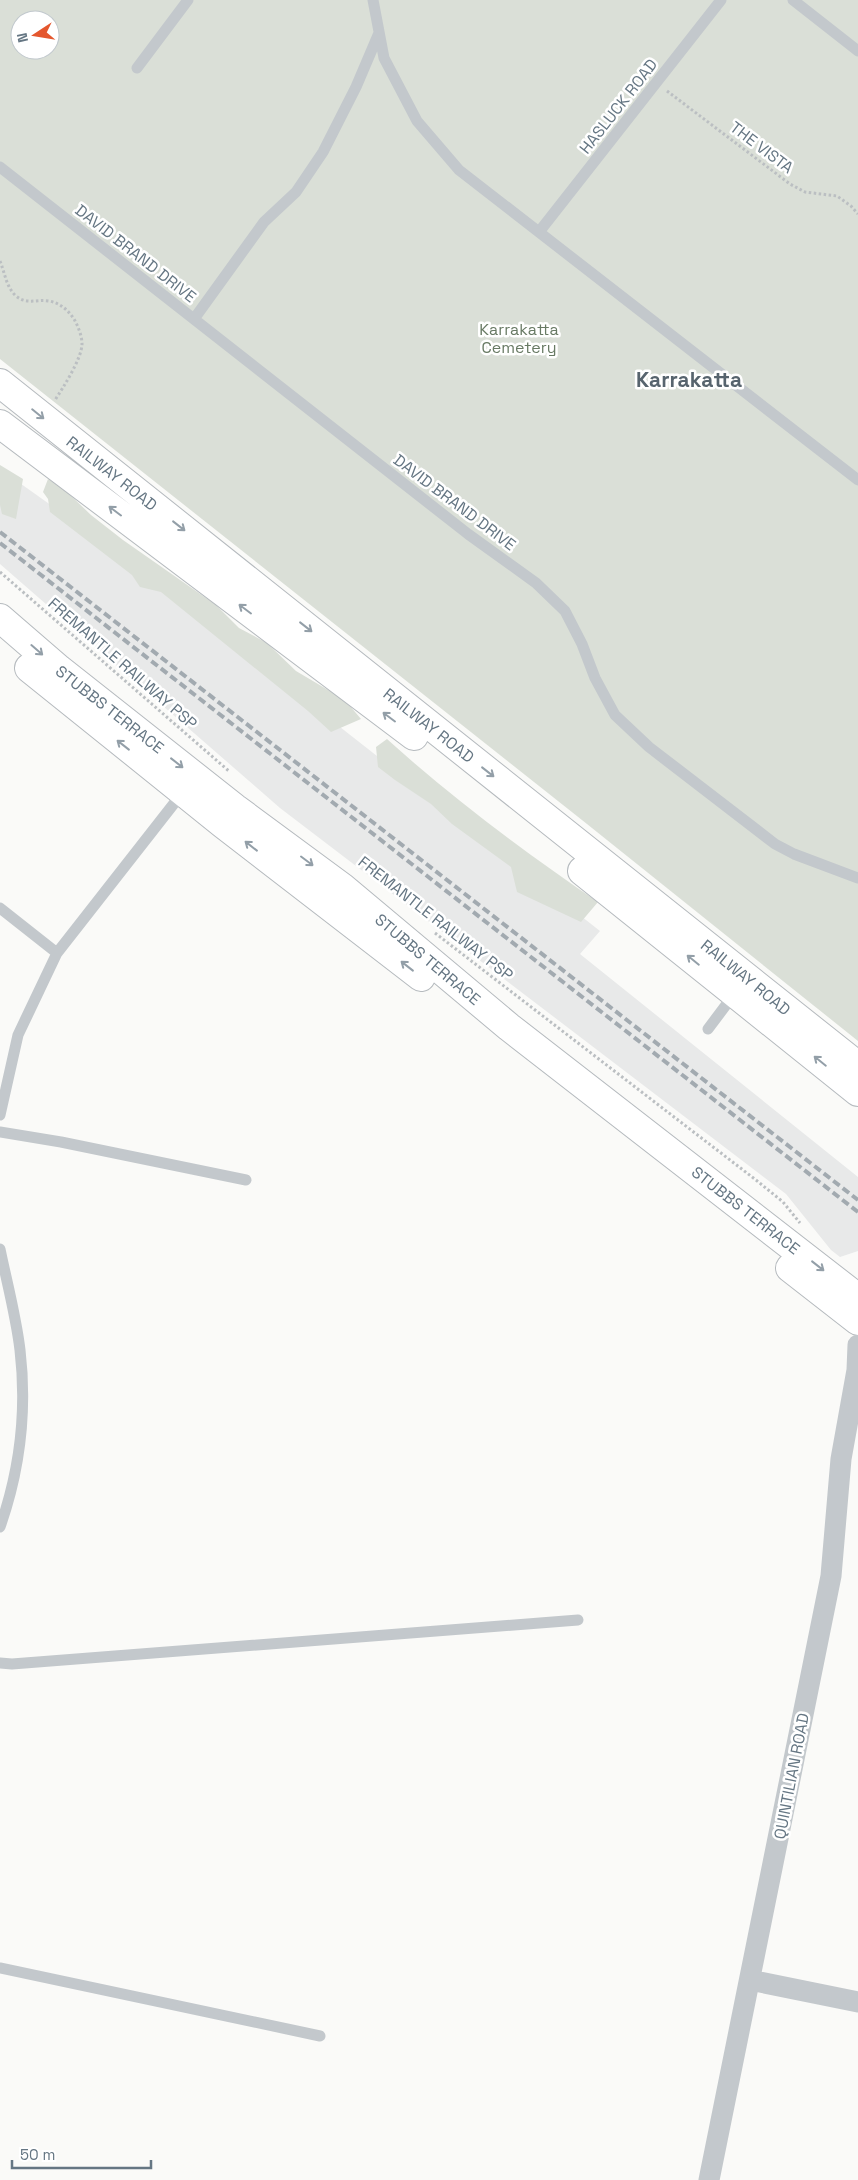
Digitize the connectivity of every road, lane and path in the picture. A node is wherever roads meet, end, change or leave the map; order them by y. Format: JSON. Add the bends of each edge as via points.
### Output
{"nodes":[{"id":1,"x":188,"y":0,"type":"edge"},
{"id":2,"x":373,"y":0,"type":"edge"},
{"id":3,"x":722,"y":0,"type":"edge"},
{"id":4,"x":793,"y":0,"type":"edge"},
{"id":5,"x":379,"y":32,"type":"junction"},
{"id":6,"x":858,"y":51,"type":"edge"},
{"id":7,"x":137,"y":68,"type":"dead end"},
{"id":8,"x":657,"y":83,"type":"junction"},
{"id":9,"x":0,"y":167,"type":"edge"},
{"id":10,"x":858,"y":214,"type":"edge"},
{"id":11,"x":539,"y":232,"type":"junction"},
{"id":12,"x":0,"y":261,"type":"edge"},
{"id":13,"x":194,"y":319,"type":"junction"},
{"id":14,"x":0,"y":384,"type":"edge"},
{"id":15,"x":44,"y":418,"type":"junction"},
{"id":16,"x":0,"y":424,"type":"edge"},
{"id":17,"x":858,"y":480,"type":"edge"},
{"id":18,"x":0,"y":572,"type":"edge"},
{"id":19,"x":0,"y":618,"type":"edge"},
{"id":20,"x":0,"y":643,"type":"edge"},
{"id":21,"x":235,"y":777,"type":"dead end"},
{"id":22,"x":183,"y":792,"type":"junction"},
{"id":23,"x":858,"y":878,"type":"edge"},
{"id":24,"x":0,"y":908,"type":"edge"},
{"id":25,"x":432,"y":930,"type":"dead end"},
{"id":26,"x":57,"y":953,"type":"junction"},
{"id":27,"x":742,"y":986,"type":"junction"},
{"id":28,"x":708,"y":1029,"type":"dead end"},
{"id":29,"x":858,"y":1066,"type":"edge"},
{"id":30,"x":858,"y":1092,"type":"edge"},
{"id":31,"x":0,"y":1115,"type":"edge"},
{"id":32,"x":0,"y":1132,"type":"edge"},
{"id":33,"x":246,"y":1180,"type":"dead end"},
{"id":34,"x":806,"y":1229,"type":"dead end"},
{"id":35,"x":0,"y":1249,"type":"edge"},
{"id":36,"x":858,"y":1298,"type":"edge"},
{"id":37,"x":858,"y":1321,"type":"edge"},
{"id":38,"x":858,"y":1345,"type":"edge"},
{"id":39,"x":857,"y":1370,"type":"edge"},
{"id":40,"x":0,"y":1527,"type":"edge"},
{"id":41,"x":578,"y":1620,"type":"dead end"},
{"id":42,"x":0,"y":1663,"type":"edge"},
{"id":43,"x":0,"y":1968,"type":"edge"},
{"id":44,"x":750,"y":1980,"type":"junction"},
{"id":45,"x":858,"y":2002,"type":"edge"},
{"id":46,"x":320,"y":2036,"type":"dead end"},
{"id":47,"x":709,"y":2180,"type":"edge"}],
"edges":[{"from":1,"to":7,"type":"lane"},
{"from":2,"to":5,"type":"lane"},
{"from":3,"to":8,"type":"lane","name":"HASLUCK ROAD"},
{"from":4,"to":6,"type":"lane"},
{"from":5,"to":11,"type":"lane","via":[[384,58],[416,121],[459,170]]},
{"from":5,"to":13,"type":"lane","via":[[323,152],[296,192],[264,222]]},
{"from":8,"to":10,"type":"path","name":"THE VISTA","via":[[790,184],[805,192],[837,196]]},
{"from":8,"to":11,"type":"lane","name":"HASLUCK ROAD"},
{"from":9,"to":13,"type":"lane","name":"DAVID BRAND DRIVE"},
{"from":11,"to":17,"type":"lane"},
{"from":12,"to":15,"type":"path","via":[[10,289],[17,297],[26,302],[49,301],[61,305],[79,327],[82,345],[69,379]]},
{"from":13,"to":23,"type":"lane","name":"DAVID BRAND DRIVE","via":[[468,534],[536,583],[565,611],[615,715],[649,747],[775,844]]},
{"from":14,"to":15,"type":"main road","name":"RAILWAY ROAD","one_way":true},
{"from":15,"to":27,"type":"main road","name":"RAILWAY ROAD","one_way":true},
{"from":27,"to":16,"type":"main road","name":"RAILWAY ROAD","one_way":true},
{"from":18,"to":21,"type":"path","name":"FREMANTLE RAILWAY PSP"},
{"from":19,"to":36,"type":"main road","name":"STUBBS TERRACE","one_way":true,"via":[[59,670],[342,887],[509,1027]]},
{"from":22,"to":20,"type":"main road","name":"STUBBS TERRACE","one_way":true},
{"from":22,"to":26,"type":"lane"},
{"from":37,"to":22,"type":"main road","name":"STUBBS TERRACE","one_way":true,"via":[[603,1116]]},
{"from":24,"to":26,"type":"lane"},
{"from":25,"to":34,"type":"path","name":"FREMANTLE RAILWAY PSP","via":[[756,1180],[789,1208]]},
{"from":26,"to":31,"type":"lane","via":[[18,1035]]},
{"from":27,"to":28,"type":"lane"},
{"from":27,"to":29,"type":"main road","name":"RAILWAY ROAD"},
{"from":30,"to":27,"type":"main road","name":"RAILWAY ROAD","one_way":true},
{"from":32,"to":33,"type":"lane"},
{"from":35,"to":40,"type":"lane","via":[[20,1349],[23,1400],[17,1466]]},
{"from":38,"to":39,"type":"street","name":"QUINTILIAN ROAD"},
{"from":39,"to":44,"type":"street","name":"QUINTILIAN ROAD","via":[[841,1459],[831,1576]]},
{"from":41,"to":42,"type":"lane"},
{"from":43,"to":46,"type":"lane"},
{"from":44,"to":45,"type":"street"},
{"from":44,"to":47,"type":"street","name":"QUINTILIAN ROAD"}]}
